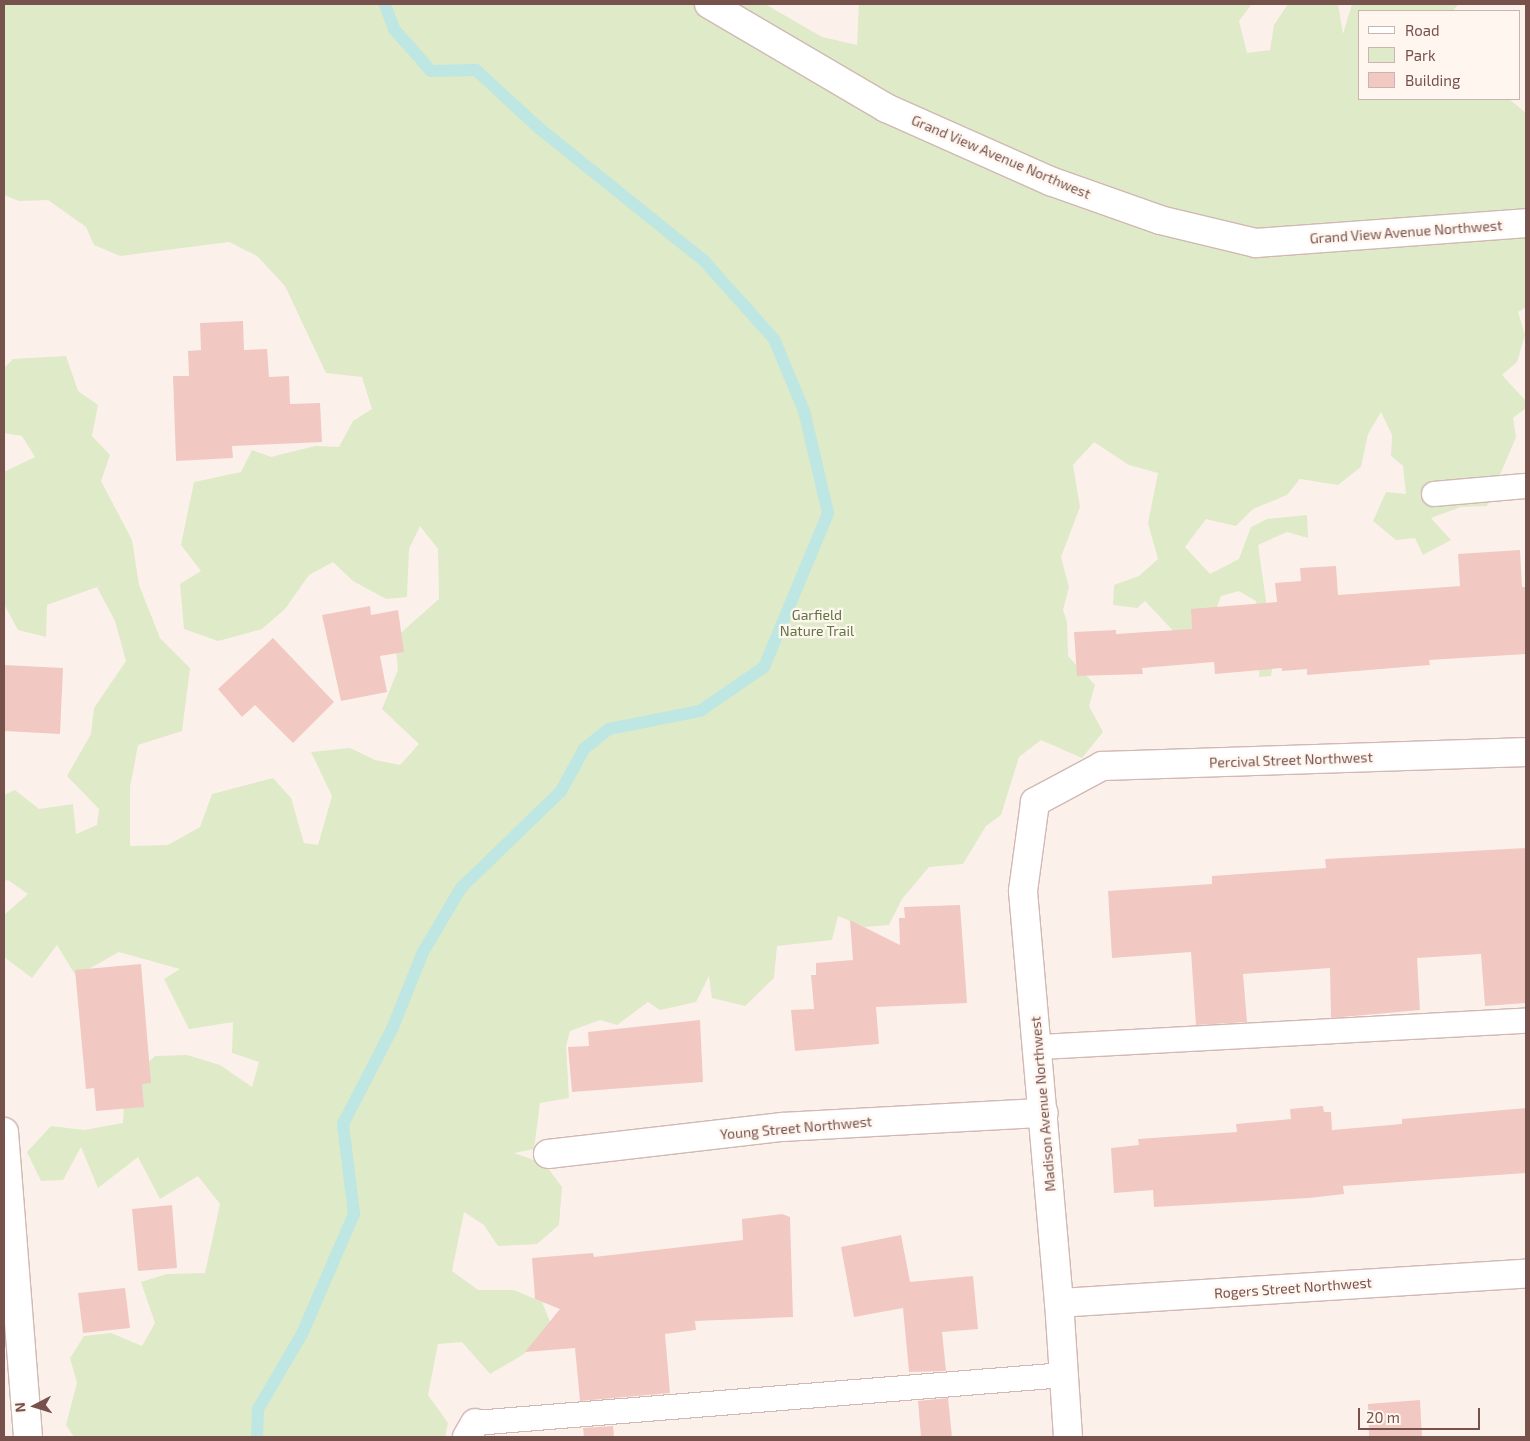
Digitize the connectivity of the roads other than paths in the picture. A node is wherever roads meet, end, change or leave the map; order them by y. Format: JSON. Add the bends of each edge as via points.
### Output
{"nodes":[{"id":1,"x":709,"y":4,"type":"edge"},
{"id":2,"x":1526,"y":223,"type":"edge"},
{"id":3,"x":1526,"y":486,"type":"edge"},
{"id":4,"x":1434,"y":494,"type":"dead end"},
{"id":5,"x":1526,"y":752,"type":"edge"},
{"id":6,"x":1061,"y":788,"type":"joint"},
{"id":7,"x":1526,"y":1021,"type":"edge"},
{"id":8,"x":1039,"y":1047,"type":"junction"},
{"id":9,"x":1044,"y":1113,"type":"junction"},
{"id":10,"x":4,"y":1132,"type":"edge"},
{"id":11,"x":548,"y":1154,"type":"dead end"},
{"id":12,"x":1526,"y":1274,"type":"edge"},
{"id":13,"x":1060,"y":1302,"type":"junction"},
{"id":14,"x":1064,"y":1375,"type":"junction"},
{"id":15,"x":471,"y":1430,"type":"edge"},
{"id":16,"x":28,"y":1437,"type":"edge"},
{"id":17,"x":1068,"y":1437,"type":"edge"}],
"edges":[{"from":1,"to":2,"type":"street","name":"Grand View Avenue Northwest","via":[[886,108],[1050,181],[1160,220],[1256,243]]},
{"from":3,"to":4,"type":"lane"},
{"from":5,"to":6,"type":"street","name":"Percival Street Northwest","via":[[1102,766]]},
{"from":6,"to":8,"type":"street","name":"Madison Avenue Northwest","via":[[1035,802],[1024,891]]},
{"from":7,"to":8,"type":"lane"},
{"from":8,"to":9,"type":"street","name":"Madison Avenue Northwest"},
{"from":9,"to":11,"type":"street","name":"Young Street Northwest","via":[[782,1127]]},
{"from":9,"to":13,"type":"street","name":"Madison Avenue Northwest"},
{"from":10,"to":16,"type":"street"},
{"from":12,"to":13,"type":"street","name":"Rogers Street Northwest"},
{"from":13,"to":14,"type":"street","name":"Madison Avenue Northwest"},
{"from":14,"to":15,"type":"lane"},
{"from":14,"to":17,"type":"street","name":"Madison Avenue Northwest"}]}
